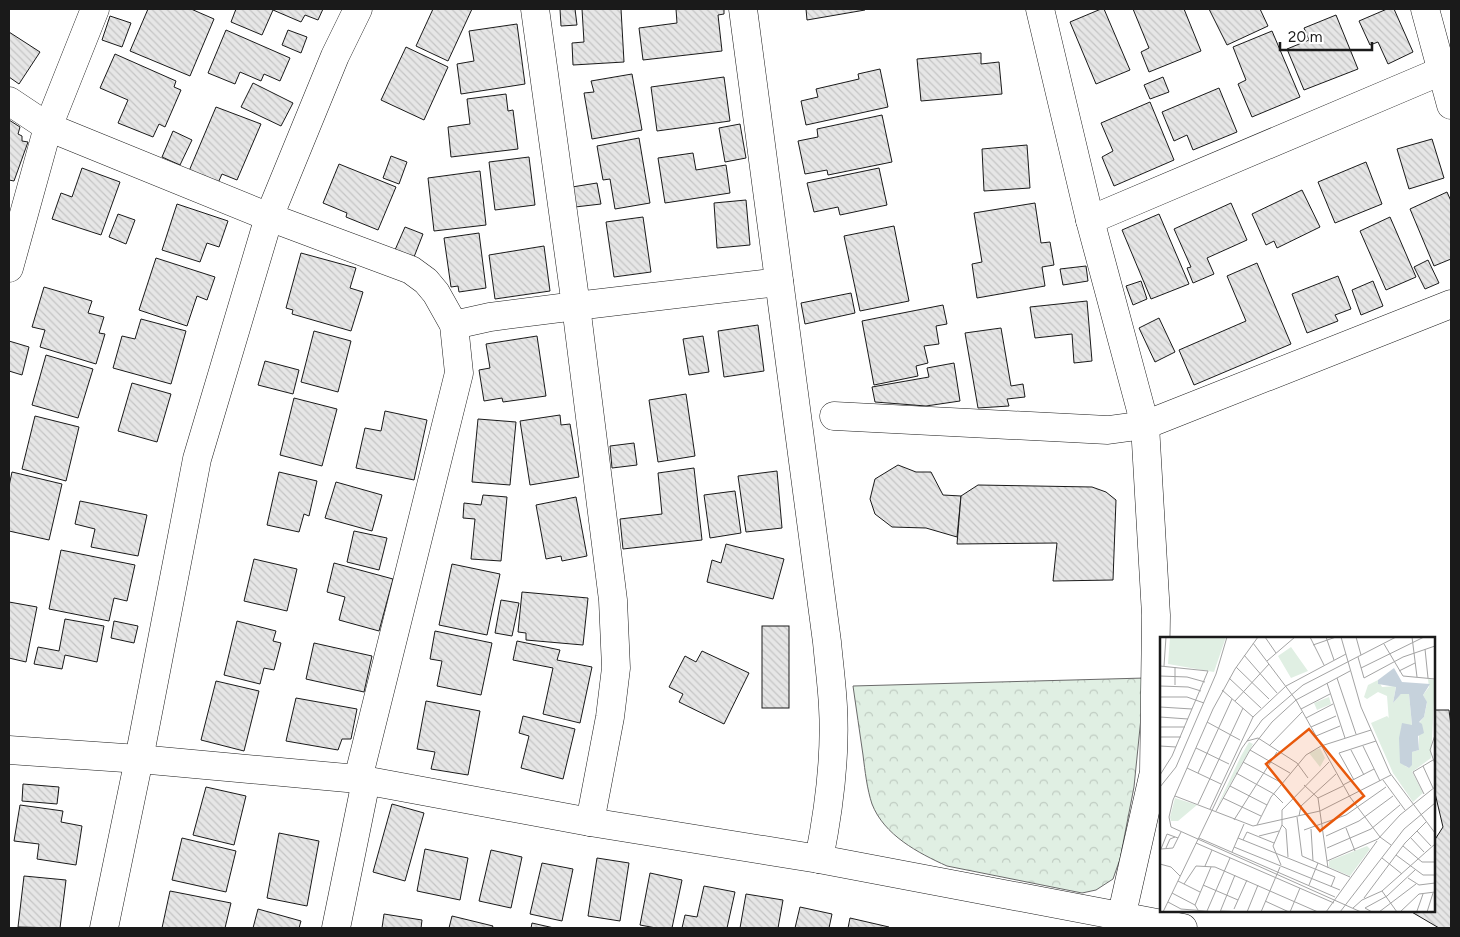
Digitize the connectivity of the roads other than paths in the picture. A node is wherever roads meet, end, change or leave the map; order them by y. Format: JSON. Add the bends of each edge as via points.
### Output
{"nodes":[{"id":1,"x":95,"y":9,"type":"edge"},
{"id":2,"x":358,"y":9,"type":"edge"},
{"id":3,"x":535,"y":9,"type":"edge"},
{"id":4,"x":743,"y":9,"type":"edge"},
{"id":5,"x":1041,"y":9,"type":"edge"},
{"id":6,"x":1425,"y":9,"type":"edge"},
{"id":7,"x":1446,"y":68,"type":"edge"},
{"id":8,"x":9,"y":101,"type":"edge"},
{"id":9,"x":1451,"y":105,"type":"edge"},
{"id":10,"x":48,"y":127,"type":"junction"},
{"id":11,"x":269,"y":217,"type":"junction"},
{"id":12,"x":1090,"y":220,"type":"junction"},
{"id":13,"x":9,"y":268,"type":"edge"},
{"id":14,"x":779,"y":282,"type":"junction"},
{"id":15,"x":1451,"y":304,"type":"edge"},
{"id":16,"x":576,"y":306,"type":"junction"},
{"id":17,"x":454,"y":325,"type":"junction"},
{"id":18,"x":834,"y":416,"type":"dead end"},
{"id":19,"x":1145,"y":425,"type":"junction"},
{"id":20,"x":9,"y":750,"type":"edge"},
{"id":21,"x":139,"y":759,"type":"junction"},
{"id":22,"x":362,"y":780,"type":"junction"},
{"id":23,"x":590,"y":822,"type":"junction"},
{"id":24,"x":819,"y":859,"type":"junction"},
{"id":25,"x":1119,"y":923,"type":"edge"},
{"id":26,"x":104,"y":928,"type":"edge"},
{"id":27,"x":336,"y":928,"type":"edge"},
{"id":28,"x":1183,"y":928,"type":"edge"}],
"edges":[{"from":1,"to":10,"type":"street"},
{"from":2,"to":11,"type":"street","via":[[335,56]]},
{"from":3,"to":16,"type":"street"},
{"from":4,"to":14,"type":"street"},
{"from":5,"to":12,"type":"street"},
{"from":6,"to":7,"type":"street"},
{"from":7,"to":9,"type":"street"},
{"from":7,"to":12,"type":"street"},
{"from":8,"to":10,"type":"street"},
{"from":10,"to":11,"type":"street"},
{"from":10,"to":13,"type":"street"},
{"from":11,"to":17,"type":"street","via":[[411,270],[436,293]]},
{"from":11,"to":21,"type":"street","via":[[196,459]]},
{"from":12,"to":19,"type":"street"},
{"from":14,"to":16,"type":"street"},
{"from":14,"to":24,"type":"street","via":[[833,708],[829,808]]},
{"from":15,"to":19,"type":"street"},
{"from":16,"to":17,"type":"street"},
{"from":16,"to":23,"type":"street","via":[[613,600],[616,668]]},
{"from":17,"to":22,"type":"street","via":[[459,374]]},
{"from":18,"to":19,"type":"street","via":[[1108,430]]},
{"from":19,"to":25,"type":"street","via":[[1156,615],[1154,772]]},
{"from":20,"to":21,"type":"street"},
{"from":21,"to":22,"type":"street"},
{"from":21,"to":26,"type":"street"},
{"from":22,"to":23,"type":"street"},
{"from":22,"to":27,"type":"street"},
{"from":23,"to":24,"type":"street"},
{"from":24,"to":25,"type":"street"},
{"from":25,"to":28,"type":"street"}]}
